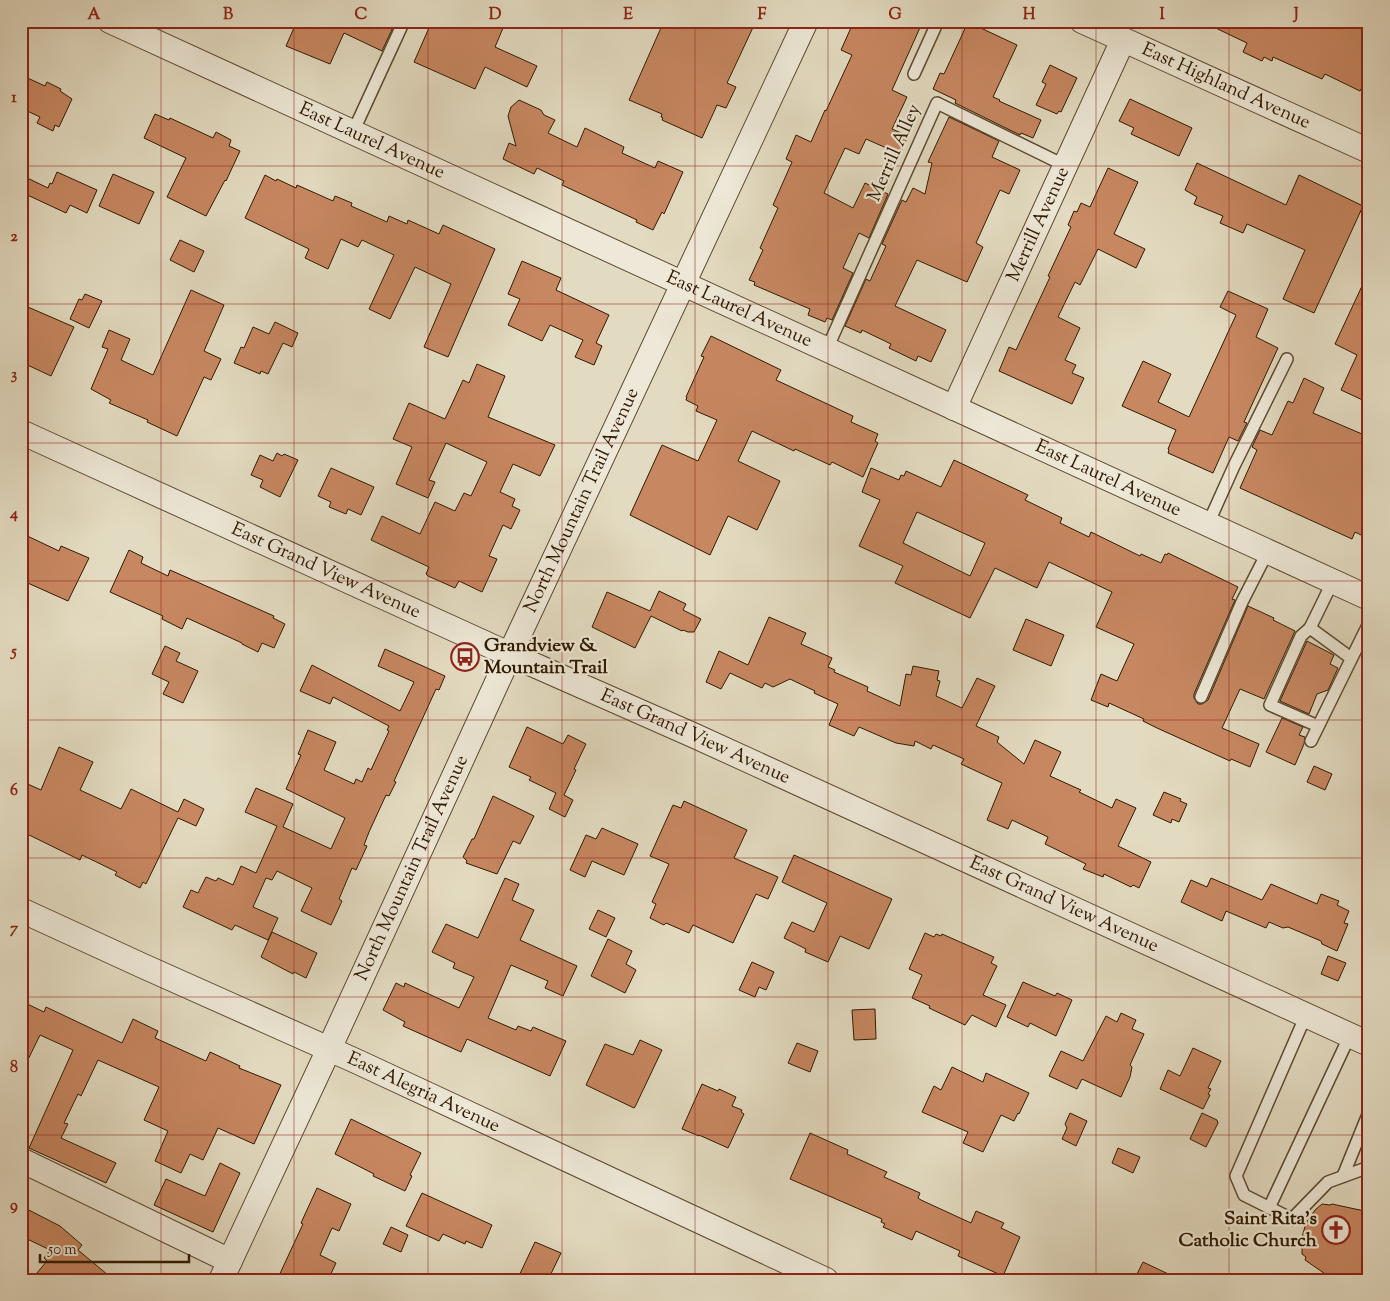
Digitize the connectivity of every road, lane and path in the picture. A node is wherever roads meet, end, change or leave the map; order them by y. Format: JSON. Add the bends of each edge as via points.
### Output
{"nodes":[{"id":1,"x":110,"y":21,"type":"edge"},
{"id":2,"x":404,"y":21,"type":"edge"},
{"id":3,"x":806,"y":21,"type":"edge"},
{"id":4,"x":938,"y":21,"type":"edge"},
{"id":5,"x":1082,"y":21,"type":"edge"},
{"id":6,"x":1123,"y":40,"type":"junction"},
{"id":7,"x":914,"y":74,"type":"dead end"},
{"id":8,"x":354,"y":132,"type":"junction"},
{"id":9,"x":1369,"y":150,"type":"edge"},
{"id":10,"x":1066,"y":166,"type":"junction"},
{"id":11,"x":683,"y":283,"type":"junction"},
{"id":12,"x":827,"y":349,"type":"junction"},
{"id":13,"x":1287,"y":359,"type":"dead end"},
{"id":14,"x":954,"y":408,"type":"junction"},
{"id":15,"x":21,"y":432,"type":"edge"},
{"id":16,"x":1208,"y":524,"type":"junction"},
{"id":17,"x":1268,"y":552,"type":"junction"},
{"id":18,"x":1333,"y":581,"type":"junction"},
{"id":19,"x":1369,"y":598,"type":"edge"},
{"id":20,"x":1369,"y":623,"type":"edge"},
{"id":21,"x":1310,"y":628,"type":"junction"},
{"id":22,"x":510,"y":654,"type":"junction"},
{"id":23,"x":1351,"y":658,"type":"junction"},
{"id":24,"x":1201,"y":697,"type":"dead end"},
{"id":25,"x":1318,"y":726,"type":"junction"},
{"id":26,"x":1311,"y":741,"type":"dead end"},
{"id":27,"x":21,"y":910,"type":"edge"},
{"id":28,"x":1306,"y":1015,"type":"junction"},
{"id":29,"x":1359,"y":1040,"type":"edge"},
{"id":30,"x":329,"y":1049,"type":"junction"},
{"id":31,"x":1369,"y":1112,"type":"edge"},
{"id":32,"x":21,"y":1160,"type":"edge"},
{"id":33,"x":1369,"y":1167,"type":"edge"},
{"id":34,"x":1343,"y":1176,"type":"junction"},
{"id":35,"x":1269,"y":1208,"type":"junction"},
{"id":36,"x":226,"y":1270,"type":"edge"},
{"id":37,"x":826,"y":1280,"type":"edge"}],
"edges":[{"from":1,"to":8,"type":"street","name":"East Laurel Avenue"},
{"from":2,"to":8,"type":"lane"},
{"from":3,"to":11,"type":"street","name":"North Mountain Trail Avenue"},
{"from":4,"to":7,"type":"lane"},
{"from":5,"to":6,"type":"street","name":"East Highland Avenue"},
{"from":6,"to":9,"type":"street","name":"East Highland Avenue"},
{"from":6,"to":10,"type":"street","name":"Merrill Avenue"},
{"from":8,"to":11,"type":"street","name":"East Laurel Avenue"},
{"from":10,"to":12,"type":"lane","name":"Merrill Alley","via":[[936,103]]},
{"from":10,"to":14,"type":"street","name":"Merrill Avenue"},
{"from":11,"to":12,"type":"street","name":"East Laurel Avenue"},
{"from":11,"to":22,"type":"street","name":"North Mountain Trail Avenue"},
{"from":12,"to":14,"type":"street","name":"East Laurel Avenue"},
{"from":13,"to":16,"type":"lane"},
{"from":14,"to":16,"type":"street","name":"East Laurel Avenue"},
{"from":15,"to":22,"type":"street","name":"East Grand View Avenue"},
{"from":16,"to":17,"type":"street","name":"East Laurel Avenue"},
{"from":17,"to":18,"type":"street","name":"East Laurel Avenue"},
{"from":17,"to":24,"type":"lane","via":[[1242,602]]},
{"from":18,"to":19,"type":"street","name":"East Laurel Avenue"},
{"from":18,"to":21,"type":"lane"},
{"from":20,"to":23,"type":"lane"},
{"from":21,"to":23,"type":"lane"},
{"from":21,"to":25,"type":"lane","via":[[1301,636],[1270,705]]},
{"from":22,"to":28,"type":"street","name":"East Grand View Avenue"},
{"from":22,"to":30,"type":"street","name":"North Mountain Trail Avenue"},
{"from":23,"to":25,"type":"lane"},
{"from":25,"to":26,"type":"lane"},
{"from":27,"to":30,"type":"street","name":"East Alegria Avenue"},
{"from":28,"to":29,"type":"street","name":"East Grand View Avenue"},
{"from":28,"to":35,"type":"lane","via":[[1236,1176],[1244,1195]]},
{"from":29,"to":35,"type":"lane"},
{"from":30,"to":36,"type":"street","name":"North Mountain Trail Avenue"},
{"from":30,"to":37,"type":"street","name":"East Alegria Avenue"},
{"from":31,"to":34,"type":"lane"},
{"from":32,"to":36,"type":"street"},
{"from":33,"to":34,"type":"lane"},
{"from":34,"to":35,"type":"lane","via":[[1328,1182],[1292,1219]]}]}
